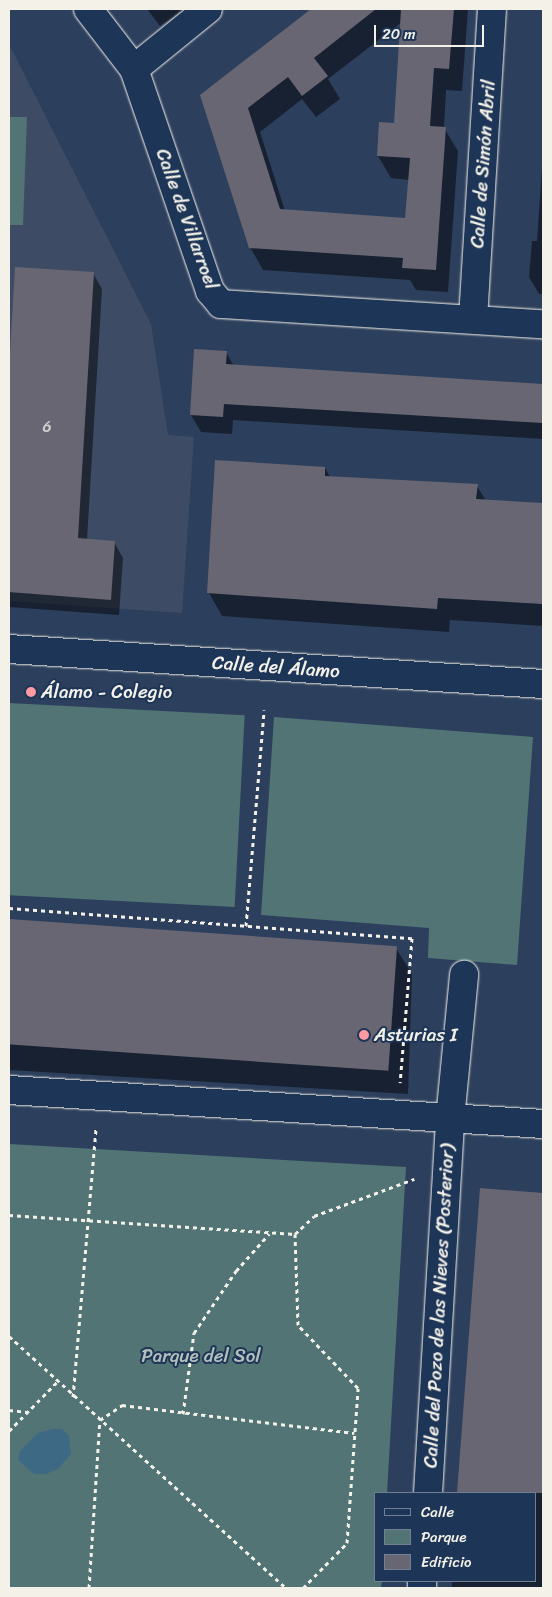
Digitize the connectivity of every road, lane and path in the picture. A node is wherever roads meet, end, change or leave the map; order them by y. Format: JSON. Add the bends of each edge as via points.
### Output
{"nodes":[{"id":1,"x":88,"y":9,"type":"edge"},
{"id":2,"x":208,"y":9,"type":"edge"},
{"id":3,"x":492,"y":9,"type":"edge"},
{"id":4,"x":134,"y":69,"type":"junction"},
{"id":5,"x":473,"y":319,"type":"junction"},
{"id":6,"x":543,"y":324,"type":"edge"},
{"id":7,"x":9,"y":649,"type":"edge"},
{"id":8,"x":543,"y":684,"type":"edge"},
{"id":9,"x":264,"y":710,"type":"dead end"},
{"id":10,"x":9,"y":908,"type":"edge"},
{"id":11,"x":246,"y":926,"type":"junction"},
{"id":12,"x":464,"y":975,"type":"dead end"},
{"id":13,"x":9,"y":1090,"type":"edge"},
{"id":14,"x":98,"y":1097,"type":"junction"},
{"id":15,"x":397,"y":1116,"type":"junction"},
{"id":16,"x":450,"y":1119,"type":"junction"},
{"id":17,"x":543,"y":1124,"type":"edge"},
{"id":18,"x":447,"y":1175,"type":"junction"},
{"id":19,"x":9,"y":1215,"type":"edge"},
{"id":20,"x":88,"y":1222,"type":"junction"},
{"id":21,"x":269,"y":1234,"type":"junction"},
{"id":22,"x":295,"y":1234,"type":"junction"},
{"id":23,"x":9,"y":1336,"type":"edge"},
{"id":24,"x":57,"y":1382,"type":"junction"},
{"id":25,"x":73,"y":1397,"type":"junction"},
{"id":26,"x":9,"y":1410,"type":"edge"},
{"id":27,"x":28,"y":1412,"type":"junction"},
{"id":28,"x":183,"y":1414,"type":"junction"},
{"id":29,"x":100,"y":1420,"type":"junction"},
{"id":30,"x":9,"y":1431,"type":"edge"},
{"id":31,"x":354,"y":1433,"type":"junction"},
{"id":32,"x":428,"y":1492,"type":"edge"},
{"id":33,"x":89,"y":1588,"type":"edge"},
{"id":34,"x":286,"y":1588,"type":"edge"},
{"id":35,"x":303,"y":1588,"type":"edge"}],
"edges":[{"from":1,"to":4,"type":"street","name":"Calle de Villarroel"},
{"from":2,"to":4,"type":"street"},
{"from":3,"to":5,"type":"street","name":"Calle de Simón Abril"},
{"from":4,"to":5,"type":"street","name":"Calle de Villarroel","via":[[210,291],[221,304]]},
{"from":5,"to":6,"type":"street","name":"Calle de Villarroel"},
{"from":7,"to":8,"type":"street","name":"Calle del Álamo"},
{"from":9,"to":11,"type":"path"},
{"from":10,"to":11,"type":"path"},
{"from":11,"to":15,"type":"path","via":[[412,938]]},
{"from":12,"to":16,"type":"street","name":"Calle del Pozo de las Nieves (Posterior)"},
{"from":13,"to":14,"type":"street"},
{"from":14,"to":15,"type":"street"},
{"from":14,"to":20,"type":"path"},
{"from":15,"to":16,"type":"street"},
{"from":16,"to":17,"type":"street"},
{"from":16,"to":18,"type":"street","name":"Calle del Pozo de las Nieves (Posterior)"},
{"from":18,"to":22,"type":"path","via":[[405,1181],[314,1216]]},
{"from":18,"to":32,"type":"street","name":"Calle del Pozo de las Nieves (Posterior)"},
{"from":19,"to":20,"type":"path"},
{"from":20,"to":21,"type":"path"},
{"from":20,"to":25,"type":"path"},
{"from":21,"to":22,"type":"path"},
{"from":21,"to":28,"type":"path","via":[[236,1271],[194,1334]]},
{"from":22,"to":31,"type":"path","via":[[298,1325],[358,1388]]},
{"from":23,"to":24,"type":"path"},
{"from":24,"to":25,"type":"path"},
{"from":24,"to":27,"type":"path"},
{"from":25,"to":29,"type":"path"},
{"from":26,"to":27,"type":"path"},
{"from":27,"to":30,"type":"path"},
{"from":28,"to":29,"type":"path","via":[[122,1405]]},
{"from":28,"to":31,"type":"path"},
{"from":29,"to":33,"type":"path"},
{"from":29,"to":34,"type":"path"},
{"from":31,"to":35,"type":"path","via":[[347,1543]]}]}
